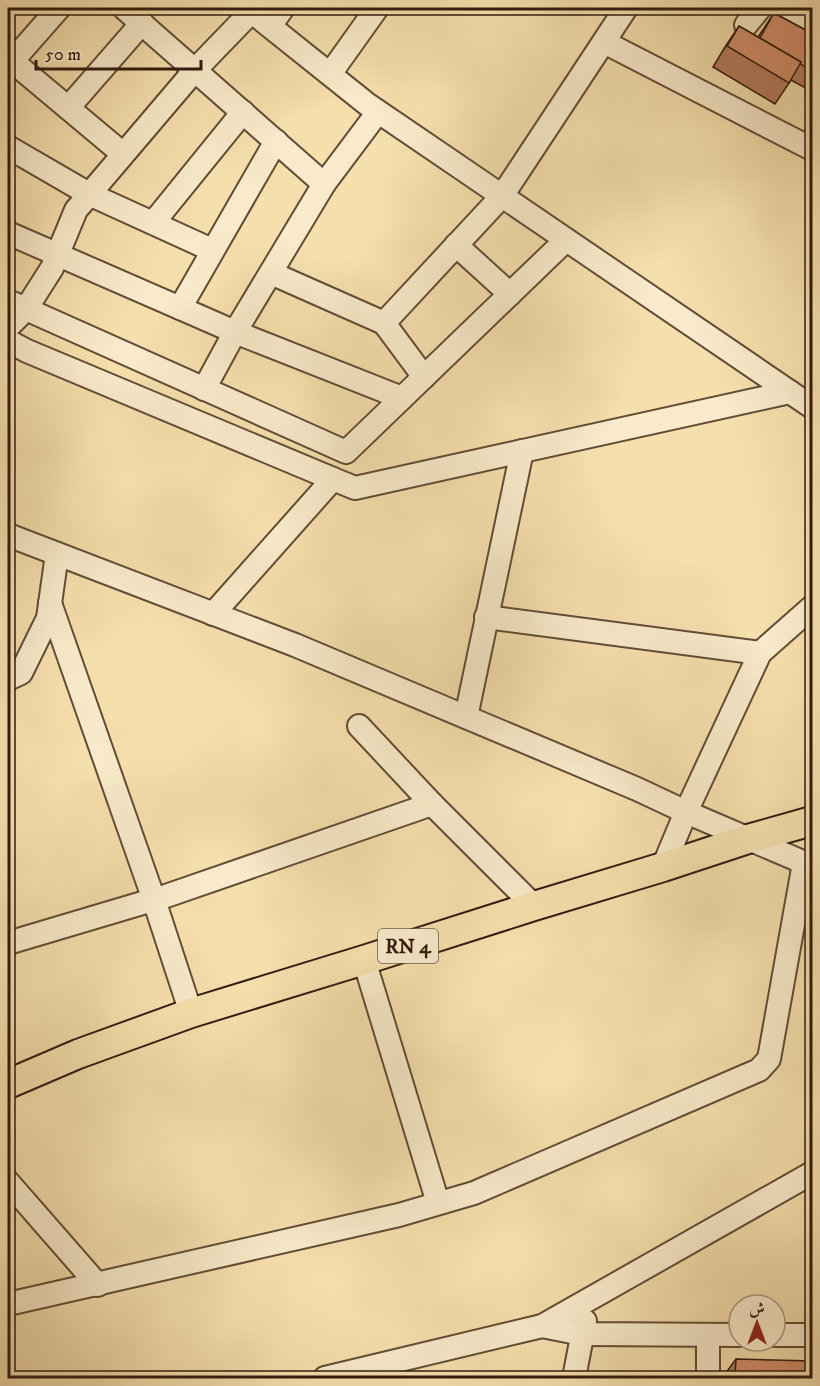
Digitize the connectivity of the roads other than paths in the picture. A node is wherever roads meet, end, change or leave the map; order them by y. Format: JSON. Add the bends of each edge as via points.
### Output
{"nodes":[{"id":1,"x":59,"y":8,"type":"edge"},
{"id":2,"x":124,"y":8,"type":"edge"},
{"id":3,"x":283,"y":8,"type":"edge"},
{"id":4,"x":377,"y":8,"type":"edge"},
{"id":5,"x":626,"y":8,"type":"edge"},
{"id":6,"x":250,"y":9,"type":"edge"},
{"id":7,"x":142,"y":23,"type":"junction"},
{"id":8,"x":270,"y":26,"type":"junction"},
{"id":9,"x":604,"y":42,"type":"junction"},
{"id":10,"x":10,"y":64,"type":"edge"},
{"id":11,"x":195,"y":70,"type":"junction"},
{"id":12,"x":330,"y":74,"type":"junction"},
{"id":13,"x":68,"y":108,"type":"junction"},
{"id":14,"x":243,"y":112,"type":"junction"},
{"id":15,"x":378,"y":112,"type":"junction"},
{"id":16,"x":276,"y":141,"type":"junction"},
{"id":17,"x":8,"y":147,"type":"edge"},
{"id":18,"x":813,"y":150,"type":"edge"},
{"id":19,"x":123,"y":154,"type":"junction"},
{"id":20,"x":324,"y":184,"type":"junction"},
{"id":21,"x":89,"y":194,"type":"junction"},
{"id":22,"x":502,"y":196,"type":"junction"},
{"id":23,"x":153,"y":223,"type":"junction"},
{"id":24,"x":8,"y":233,"type":"edge"},
{"id":25,"x":566,"y":240,"type":"junction"},
{"id":26,"x":456,"y":245,"type":"junction"},
{"id":27,"x":212,"y":250,"type":"junction"},
{"id":28,"x":57,"y":255,"type":"junction"},
{"id":29,"x":271,"y":273,"type":"junction"},
{"id":30,"x":510,"y":294,"type":"junction"},
{"id":31,"x":17,"y":305,"type":"edge"},
{"id":32,"x":180,"y":308,"type":"junction"},
{"id":33,"x":384,"y":323,"type":"junction"},
{"id":34,"x":8,"y":327,"type":"edge"},
{"id":35,"x":235,"y":332,"type":"junction"},
{"id":36,"x":8,"y":341,"type":"edge"},
{"id":37,"x":424,"y":376,"type":"junction"},
{"id":38,"x":204,"y":389,"type":"junction"},
{"id":39,"x":790,"y":392,"type":"junction"},
{"id":40,"x":402,"y":398,"type":"junction"},
{"id":41,"x":813,"y":407,"type":"edge"},
{"id":42,"x":522,"y":451,"type":"junction"},
{"id":43,"x":333,"y":479,"type":"junction"},
{"id":44,"x":8,"y":536,"type":"edge"},
{"id":45,"x":57,"y":554,"type":"junction"},
{"id":46,"x":50,"y":603,"type":"junction"},
{"id":47,"x":813,"y":608,"type":"edge"},
{"id":48,"x":213,"y":614,"type":"junction"},
{"id":49,"x":486,"y":617,"type":"junction"},
{"id":50,"x":760,"y":653,"type":"junction"},
{"id":51,"x":8,"y":679,"type":"edge"},
{"id":52,"x":466,"y":717,"type":"junction"},
{"id":53,"x":359,"y":726,"type":"dead end"},
{"id":54,"x":432,"y":804,"type":"junction"},
{"id":55,"x":686,"y":812,"type":"junction"},
{"id":56,"x":813,"y":821,"type":"edge"},
{"id":57,"x":748,"y":839,"type":"junction"},
{"id":58,"x":808,"y":865,"type":"edge"},
{"id":59,"x":663,"y":867,"type":"junction"},
{"id":60,"x":154,"y":900,"type":"junction"},
{"id":61,"x":534,"y":906,"type":"junction"},
{"id":62,"x":8,"y":943,"type":"edge"},
{"id":63,"x":364,"y":960,"type":"junction"},
{"id":64,"x":190,"y":1014,"type":"junction"},
{"id":65,"x":8,"y":1084,"type":"edge"},
{"id":66,"x":813,"y":1173,"type":"edge"},
{"id":67,"x":8,"y":1182,"type":"edge"},
{"id":68,"x":438,"y":1203,"type":"junction"},
{"id":69,"x":98,"y":1285,"type":"junction"},
{"id":70,"x":589,"y":1300,"type":"junction"},
{"id":71,"x":8,"y":1304,"type":"edge"},
{"id":72,"x":542,"y":1326,"type":"junction"},
{"id":73,"x":582,"y":1334,"type":"junction"},
{"id":74,"x":708,"y":1335,"type":"junction"},
{"id":75,"x":727,"y":1335,"type":"edge"},
{"id":76,"x":787,"y":1335,"type":"edge"},
{"id":77,"x":813,"y":1335,"type":"edge"},
{"id":78,"x":325,"y":1378,"type":"edge"},
{"id":79,"x":574,"y":1378,"type":"edge"},
{"id":80,"x":708,"y":1378,"type":"edge"}],
"edges":[{"from":1,"to":10,"type":"street"},
{"from":2,"to":7,"type":"street"},
{"from":3,"to":8,"type":"street"},
{"from":4,"to":12,"type":"street"},
{"from":5,"to":9,"type":"street"},
{"from":6,"to":8,"type":"street"},
{"from":6,"to":11,"type":"street"},
{"from":7,"to":11,"type":"street"},
{"from":7,"to":13,"type":"street"},
{"from":8,"to":12,"type":"street"},
{"from":9,"to":18,"type":"street"},
{"from":9,"to":22,"type":"street"},
{"from":10,"to":13,"type":"street"},
{"from":11,"to":14,"type":"street"},
{"from":11,"to":19,"type":"street"},
{"from":12,"to":15,"type":"street"},
{"from":13,"to":19,"type":"street"},
{"from":14,"to":16,"type":"street"},
{"from":14,"to":23,"type":"street"},
{"from":15,"to":20,"type":"street"},
{"from":15,"to":22,"type":"street"},
{"from":16,"to":20,"type":"street"},
{"from":16,"to":27,"type":"street"},
{"from":17,"to":21,"type":"street"},
{"from":19,"to":21,"type":"street"},
{"from":20,"to":29,"type":"street"},
{"from":21,"to":23,"type":"street"},
{"from":21,"to":28,"type":"street","via":[[76,210]]},
{"from":22,"to":25,"type":"street"},
{"from":22,"to":26,"type":"street"},
{"from":23,"to":27,"type":"street"},
{"from":24,"to":28,"type":"street"},
{"from":25,"to":30,"type":"street"},
{"from":25,"to":39,"type":"street"},
{"from":26,"to":30,"type":"street"},
{"from":26,"to":33,"type":"street"},
{"from":27,"to":32,"type":"street"},
{"from":28,"to":31,"type":"street","via":[[52,268]]},
{"from":28,"to":32,"type":"street"},
{"from":29,"to":33,"type":"street"},
{"from":29,"to":35,"type":"street"},
{"from":30,"to":37,"type":"street"},
{"from":31,"to":34,"type":"street"},
{"from":31,"to":38,"type":"street"},
{"from":32,"to":35,"type":"street"},
{"from":33,"to":37,"type":"street"},
{"from":35,"to":38,"type":"street"},
{"from":35,"to":40,"type":"street"},
{"from":36,"to":43,"type":"street"},
{"from":37,"to":40,"type":"street"},
{"from":38,"to":40,"type":"street","via":[[346,452]]},
{"from":39,"to":41,"type":"street"},
{"from":39,"to":42,"type":"street"},
{"from":42,"to":43,"type":"street","via":[[355,488]]},
{"from":42,"to":49,"type":"street"},
{"from":43,"to":48,"type":"street"},
{"from":44,"to":45,"type":"street"},
{"from":45,"to":46,"type":"street"},
{"from":45,"to":48,"type":"street"},
{"from":46,"to":51,"type":"street","via":[[48,618],[21,673]]},
{"from":46,"to":60,"type":"street"},
{"from":47,"to":50,"type":"street"},
{"from":48,"to":52,"type":"street"},
{"from":49,"to":50,"type":"street"},
{"from":49,"to":52,"type":"street"},
{"from":50,"to":55,"type":"street"},
{"from":52,"to":55,"type":"street"},
{"from":53,"to":54,"type":"street"},
{"from":54,"to":60,"type":"street"},
{"from":54,"to":61,"type":"street"},
{"from":55,"to":57,"type":"street"},
{"from":55,"to":59,"type":"street"},
{"from":56,"to":57,"type":"main road","number":"RN 4"},
{"from":57,"to":58,"type":"street"},
{"from":57,"to":59,"type":"main road","number":"RN 4"},
{"from":58,"to":68,"type":"street","via":[[769,1059],[759,1070],[474,1193]]},
{"from":59,"to":61,"type":"main road","number":"RN 4"},
{"from":60,"to":62,"type":"street"},
{"from":60,"to":64,"type":"street"},
{"from":61,"to":63,"type":"main road","number":"RN 4"},
{"from":63,"to":64,"type":"main road","number":"RN 4"},
{"from":63,"to":68,"type":"street"},
{"from":64,"to":65,"type":"main road","number":"RN 4"},
{"from":66,"to":70,"type":"street"},
{"from":67,"to":69,"type":"street"},
{"from":68,"to":69,"type":"street"},
{"from":69,"to":71,"type":"street"},
{"from":70,"to":72,"type":"street"},
{"from":70,"to":73,"type":"street"},
{"from":72,"to":73,"type":"street"},
{"from":72,"to":78,"type":"street"},
{"from":73,"to":74,"type":"street"},
{"from":73,"to":79,"type":"street"},
{"from":74,"to":75,"type":"street"},
{"from":74,"to":80,"type":"street"},
{"from":76,"to":77,"type":"street"}]}
